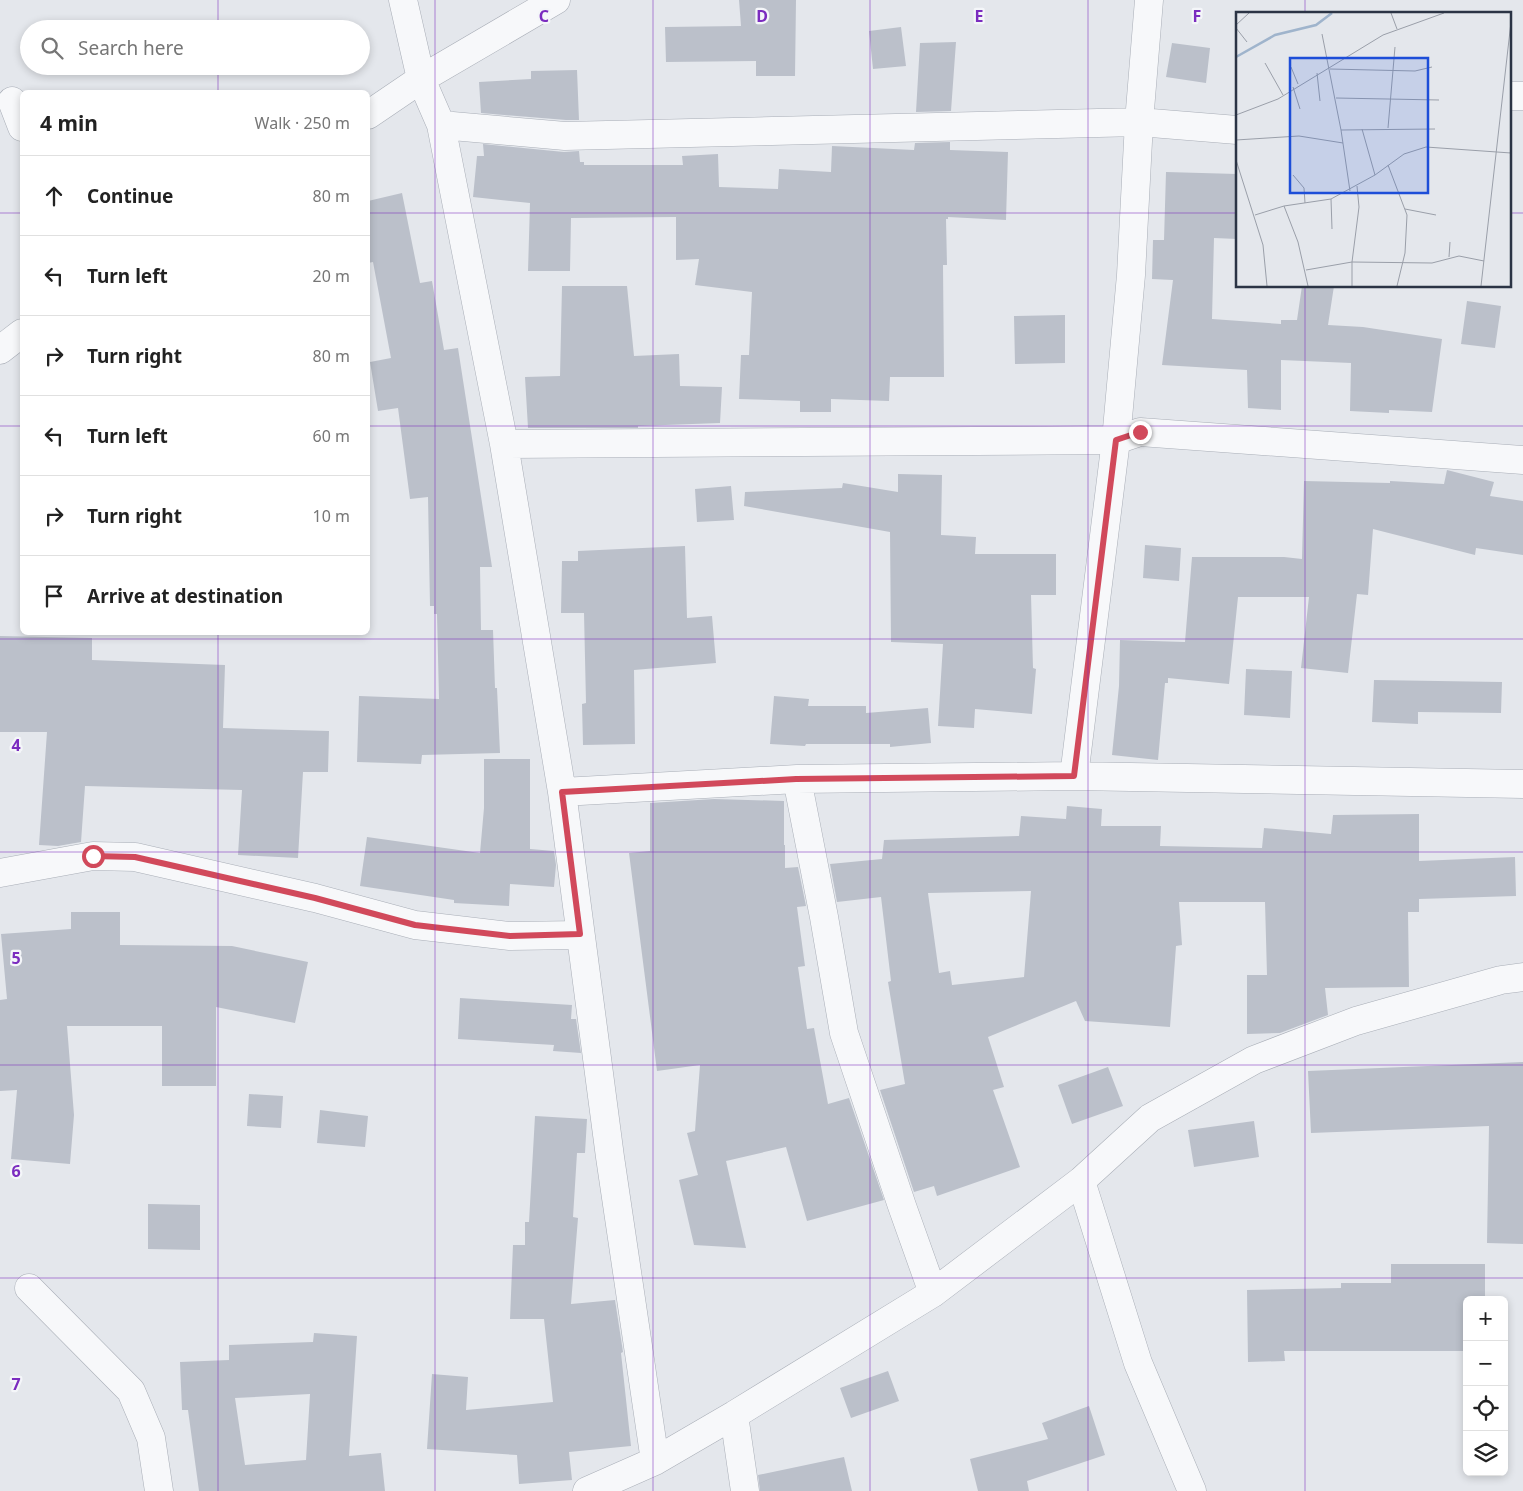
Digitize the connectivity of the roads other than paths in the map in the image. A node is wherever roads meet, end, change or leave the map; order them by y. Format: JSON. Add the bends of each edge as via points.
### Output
{"nodes":[{"id":1,"x":403,"y":0,"type":"edge"},
{"id":2,"x":556,"y":0,"type":"edge"},
{"id":3,"x":1149,"y":0,"type":"edge"},
{"id":4,"x":421,"y":78,"type":"junction"},
{"id":5,"x":1510,"y":96,"type":"edge"},
{"id":6,"x":1523,"y":96,"type":"edge"},
{"id":7,"x":12,"y":101,"type":"dead end"},
{"id":8,"x":370,"y":115,"type":"edge"},
{"id":9,"x":20,"y":122,"type":"edge"},
{"id":10,"x":1139,"y":122,"type":"junction"},
{"id":11,"x":441,"y":125,"type":"junction"},
{"id":12,"x":1236,"y":130,"type":"edge"},
{"id":13,"x":20,"y":335,"type":"edge"},
{"id":14,"x":0,"y":350,"type":"edge"},
{"id":15,"x":1116,"y":440,"type":"junction"},
{"id":16,"x":504,"y":444,"type":"junction"},
{"id":17,"x":1523,"y":460,"type":"edge"},
{"id":18,"x":1074,"y":776,"type":"junction"},
{"id":19,"x":796,"y":779,"type":"junction"},
{"id":20,"x":1523,"y":784,"type":"edge"},
{"id":21,"x":562,"y":792,"type":"junction"},
{"id":22,"x":0,"y":873,"type":"edge"},
{"id":23,"x":580,"y":934,"type":"junction"},
{"id":24,"x":1523,"y":977,"type":"edge"},
{"id":25,"x":1081,"y":1181,"type":"junction"},
{"id":26,"x":29,"y":1288,"type":"dead end"},
{"id":27,"x":933,"y":1293,"type":"junction"},
{"id":28,"x":734,"y":1414,"type":"junction"},
{"id":29,"x":655,"y":1461,"type":"junction"},
{"id":30,"x":159,"y":1491,"type":"edge"},
{"id":31,"x":587,"y":1491,"type":"edge"},
{"id":32,"x":745,"y":1491,"type":"edge"},
{"id":33,"x":1192,"y":1491,"type":"edge"}],
"edges":[{"from":1,"to":4,"type":"street"},
{"from":2,"to":4,"type":"street"},
{"from":3,"to":10,"type":"street"},
{"from":4,"to":8,"type":"street"},
{"from":4,"to":11,"type":"street"},
{"from":5,"to":6,"type":"street"},
{"from":7,"to":9,"type":"street"},
{"from":10,"to":11,"type":"street","via":[[565,136]]},
{"from":10,"to":12,"type":"street"},
{"from":10,"to":15,"type":"street","via":[[1132,275]]},
{"from":11,"to":16,"type":"street"},
{"from":13,"to":14,"type":"street"},
{"from":15,"to":16,"type":"street"},
{"from":15,"to":17,"type":"street","via":[[1140,432]]},
{"from":15,"to":18,"type":"street"},
{"from":16,"to":21,"type":"street"},
{"from":18,"to":19,"type":"street"},
{"from":18,"to":20,"type":"street"},
{"from":19,"to":21,"type":"street"},
{"from":19,"to":27,"type":"street","via":[[844,1032]]},
{"from":21,"to":23,"type":"street"},
{"from":22,"to":23,"type":"street","via":[[93,856],[135,857],[315,898],[415,925],[510,936]]},
{"from":23,"to":29,"type":"street"},
{"from":24,"to":25,"type":"street","via":[[1501,980],[1356,1021],[1254,1060],[1150,1118]]},
{"from":25,"to":27,"type":"street"},
{"from":25,"to":33,"type":"street","via":[[1138,1364]]},
{"from":26,"to":30,"type":"street","via":[[131,1391],[151,1438]]},
{"from":27,"to":28,"type":"street"},
{"from":28,"to":29,"type":"street"},
{"from":28,"to":32,"type":"street"},
{"from":29,"to":31,"type":"street"}]}
